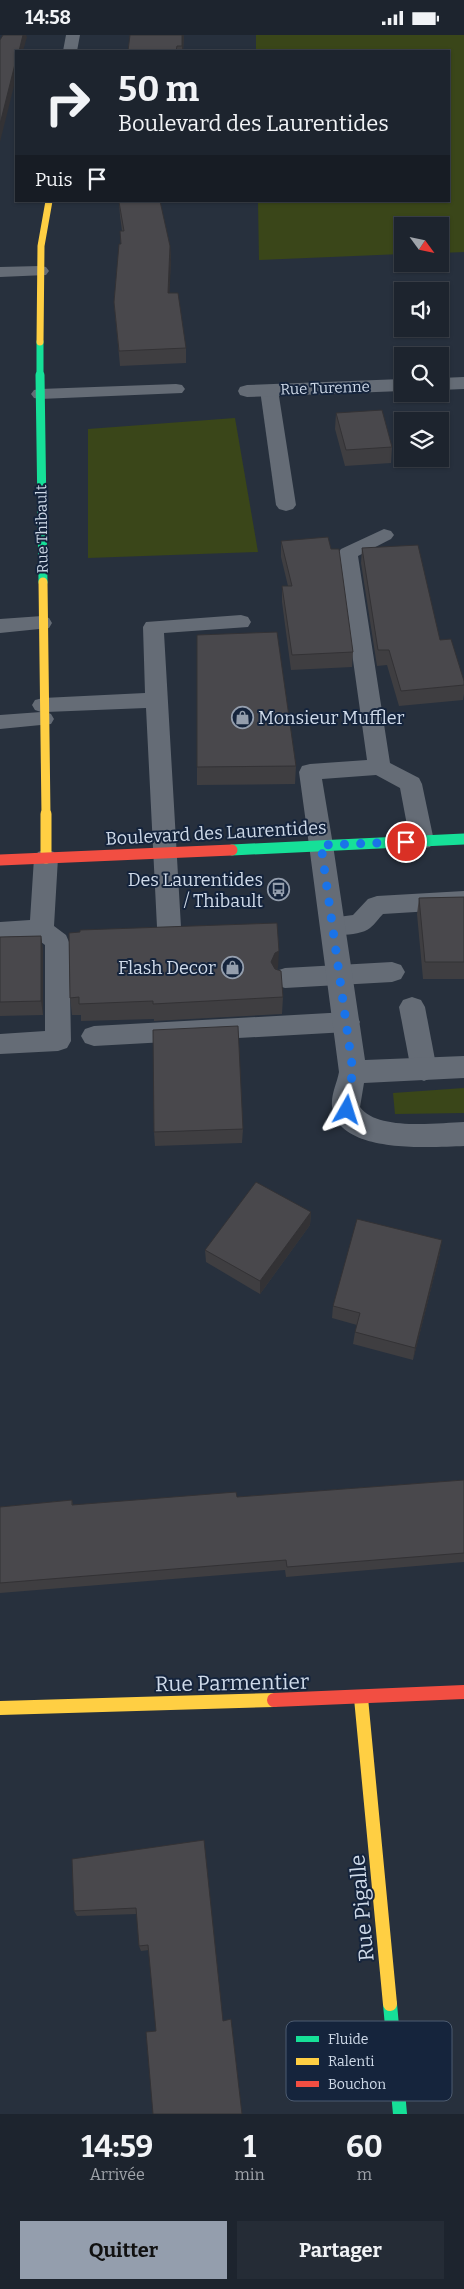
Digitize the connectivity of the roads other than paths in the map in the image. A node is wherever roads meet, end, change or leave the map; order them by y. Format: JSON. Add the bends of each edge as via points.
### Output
{"nodes":[{"id":1,"x":73,"y":35,"type":"edge"},
{"id":2,"x":70,"y":50,"type":"edge"},
{"id":3,"x":49,"y":202,"type":"edge"},
{"id":4,"x":40,"y":271,"type":"junction"},
{"id":5,"x":0,"y":272,"type":"edge"},
{"id":6,"x":464,"y":383,"type":"edge"},
{"id":7,"x":449,"y":384,"type":"edge"},
{"id":8,"x":394,"y":385,"type":"edge"},
{"id":9,"x":176,"y":389,"type":"dead end"},
{"id":10,"x":269,"y":390,"type":"junction"},
{"id":11,"x":247,"y":391,"type":"dead end"},
{"id":12,"x":40,"y":394,"type":"junction"},
{"id":13,"x":286,"y":505,"type":"dead end"},
{"id":14,"x":384,"y":535,"type":"dead end"},
{"id":15,"x":240,"y":622,"type":"dead end"},
{"id":16,"x":42,"y":623,"type":"junction"},
{"id":17,"x":0,"y":626,"type":"edge"},
{"id":18,"x":156,"y":699,"type":"junction"},
{"id":19,"x":43,"y":712,"type":"junction"},
{"id":20,"x":0,"y":722,"type":"edge"},
{"id":21,"x":379,"y":767,"type":"junction"},
{"id":22,"x":464,"y":839,"type":"edge"},
{"id":23,"x":422,"y":841,"type":"junction"},
{"id":24,"x":321,"y":845,"type":"junction"},
{"id":25,"x":166,"y":853,"type":"junction"},
{"id":26,"x":46,"y":858,"type":"junction"},
{"id":27,"x":0,"y":860,"type":"edge"},
{"id":28,"x":464,"y":900,"type":"edge"},
{"id":29,"x":332,"y":926,"type":"junction"},
{"id":30,"x":170,"y":927,"type":"edge"},
{"id":31,"x":42,"y":929,"type":"junction"},
{"id":32,"x":0,"y":931,"type":"edge"},
{"id":33,"x":392,"y":972,"type":"dead end"},
{"id":34,"x":340,"y":975,"type":"junction"},
{"id":35,"x":285,"y":978,"type":"dead end"},
{"id":36,"x":412,"y":1007,"type":"dead end"},
{"id":37,"x":347,"y":1022,"type":"junction"},
{"id":38,"x":94,"y":1036,"type":"dead end"},
{"id":39,"x":0,"y":1044,"type":"edge"},
{"id":40,"x":464,"y":1067,"type":"edge"},
{"id":41,"x":424,"y":1070,"type":"junction"},
{"id":42,"x":353,"y":1072,"type":"junction"},
{"id":43,"x":464,"y":1133,"type":"edge"},
{"id":44,"x":464,"y":1692,"type":"edge"},
{"id":45,"x":361,"y":1699,"type":"junction"},
{"id":46,"x":0,"y":1708,"type":"edge"},
{"id":47,"x":391,"y":2021,"type":"edge"},
{"id":48,"x":399,"y":2101,"type":"edge"},
{"id":49,"x":400,"y":2114,"type":"edge"}],
"edges":[{"from":1,"to":2,"type":"street"},
{"from":3,"to":4,"type":"street","name":"Rue Thibault"},
{"from":4,"to":5,"type":"street"},
{"from":4,"to":12,"type":"street","name":"Rue Thibault"},
{"from":6,"to":7,"type":"street"},
{"from":8,"to":10,"type":"street","name":"Rue Turenne"},
{"from":9,"to":12,"type":"lane"},
{"from":10,"to":11,"type":"street","name":"Rue Turenne"},
{"from":10,"to":13,"type":"lane"},
{"from":12,"to":16,"type":"street","name":"Rue Thibault"},
{"from":14,"to":21,"type":"lane","via":[[348,553]]},
{"from":15,"to":18,"type":"lane","via":[[153,627]]},
{"from":16,"to":17,"type":"lane"},
{"from":16,"to":19,"type":"street","name":"Rue Thibault"},
{"from":18,"to":19,"type":"lane"},
{"from":18,"to":25,"type":"lane"},
{"from":19,"to":20,"type":"lane"},
{"from":19,"to":26,"type":"street","name":"Rue Thibault"},
{"from":21,"to":23,"type":"lane","via":[[411,784]]},
{"from":21,"to":24,"type":"lane","via":[[310,772]]},
{"from":22,"to":23,"type":"street","name":"Boulevard des Laurentides"},
{"from":23,"to":24,"type":"street","name":"Boulevard des Laurentides"},
{"from":24,"to":25,"type":"street","name":"Boulevard des Laurentides"},
{"from":24,"to":29,"type":"street"},
{"from":25,"to":26,"type":"street","name":"Boulevard des Laurentides"},
{"from":25,"to":30,"type":"lane"},
{"from":26,"to":27,"type":"street","name":"Boulevard des Laurentides"},
{"from":26,"to":31,"type":"lane"},
{"from":28,"to":29,"type":"lane","via":[[377,905],[360,923]]},
{"from":29,"to":34,"type":"street"},
{"from":31,"to":32,"type":"lane"},
{"from":31,"to":39,"type":"lane","via":[[57,942],[58,1041]]},
{"from":33,"to":34,"type":"lane"},
{"from":34,"to":35,"type":"lane"},
{"from":34,"to":37,"type":"street"},
{"from":36,"to":41,"type":"lane"},
{"from":37,"to":38,"type":"lane"},
{"from":37,"to":42,"type":"street"},
{"from":40,"to":41,"type":"street"},
{"from":41,"to":42,"type":"street"},
{"from":42,"to":43,"type":"street","via":[[347,1110],[365,1127],[383,1133]]},
{"from":44,"to":45,"type":"street","name":"Rue Parmentier"},
{"from":45,"to":46,"type":"street","name":"Rue Parmentier"},
{"from":45,"to":47,"type":"street","name":"Rue Pigalle"},
{"from":48,"to":49,"type":"street","name":"Rue Pigalle"}]}
